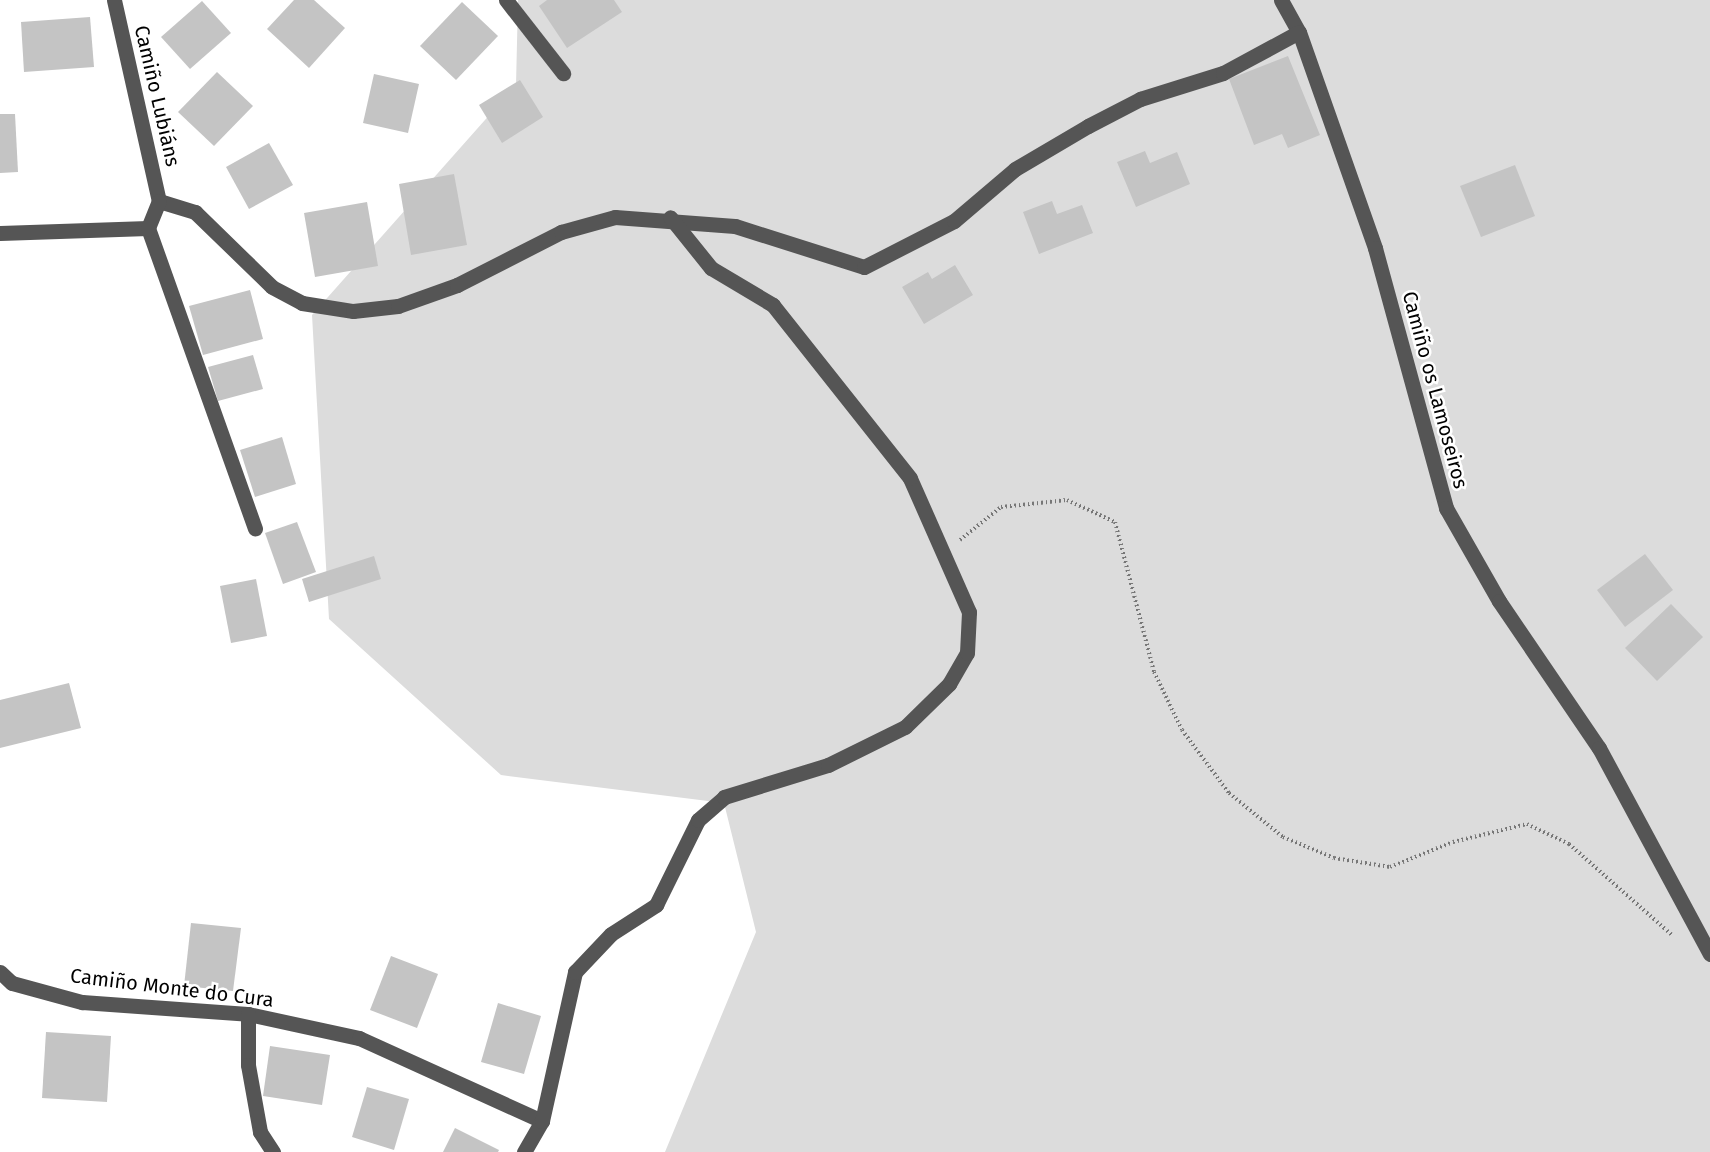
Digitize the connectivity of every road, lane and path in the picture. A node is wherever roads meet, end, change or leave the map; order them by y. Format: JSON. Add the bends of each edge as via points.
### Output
{"nodes":[{"id":1,"x":114,"y":0,"type":"edge"},
{"id":2,"x":506,"y":0,"type":"edge"},
{"id":3,"x":1281,"y":0,"type":"edge"},
{"id":4,"x":1299,"y":32,"type":"junction"},
{"id":5,"x":563,"y":74,"type":"dead end"},
{"id":6,"x":159,"y":201,"type":"junction"},
{"id":7,"x":670,"y":217,"type":"junction"},
{"id":8,"x":148,"y":228,"type":"junction"},
{"id":9,"x":0,"y":233,"type":"edge"},
{"id":10,"x":255,"y":529,"type":"dead end"},
{"id":11,"x":944,"y":553,"type":"junction"},
{"id":12,"x":1684,"y":945,"type":"dead end"},
{"id":13,"x":1710,"y":954,"type":"edge"},
{"id":14,"x":0,"y":972,"type":"edge"},
{"id":15,"x":248,"y":1014,"type":"junction"},
{"id":16,"x":542,"y":1121,"type":"junction"},
{"id":17,"x":273,"y":1152,"type":"edge"},
{"id":18,"x":525,"y":1152,"type":"edge"}],
"edges":[{"from":1,"to":6,"type":"street","name":"Camiño Lubiáns"},
{"from":2,"to":5,"type":"street"},
{"from":3,"to":4,"type":"street","name":"Camiño os Lamoseiros"},
{"from":4,"to":7,"type":"street","via":[[1223,73],[1140,99],[1088,126],[1015,169],[954,220],[864,267],[735,226]]},
{"from":4,"to":13,"type":"street","name":"Camiño os Lamoseiros","via":[[1375,248],[1446,508],[1499,601],[1599,748]]},
{"from":6,"to":7,"type":"street","via":[[195,212],[230,251],[282,292],[302,303],[353,311],[398,306],[457,285],[561,232],[615,217]]},
{"from":6,"to":8,"type":"street"},
{"from":7,"to":11,"type":"street","via":[[711,268],[773,305],[910,478]]},
{"from":8,"to":9,"type":"street"},
{"from":8,"to":10,"type":"street"},
{"from":11,"to":12,"type":"path","via":[[1001,507],[1067,500],[1115,522],[1154,672],[1182,730],[1229,794],[1282,837],[1334,858],[1390,867],[1453,842],[1527,824],[1569,844]]},
{"from":11,"to":16,"type":"street","via":[[969,612],[967,653],[949,684],[905,727],[828,765],[724,797],[698,820],[656,905],[611,934],[575,972]]},
{"from":14,"to":15,"type":"street","name":"Camiño Monte do Cura","via":[[12,982],[82,1002]]},
{"from":15,"to":16,"type":"street","name":"Camiño Monte do Cura","via":[[359,1038]]},
{"from":15,"to":17,"type":"street","via":[[256,1110]]},
{"from":16,"to":18,"type":"street"}]}
